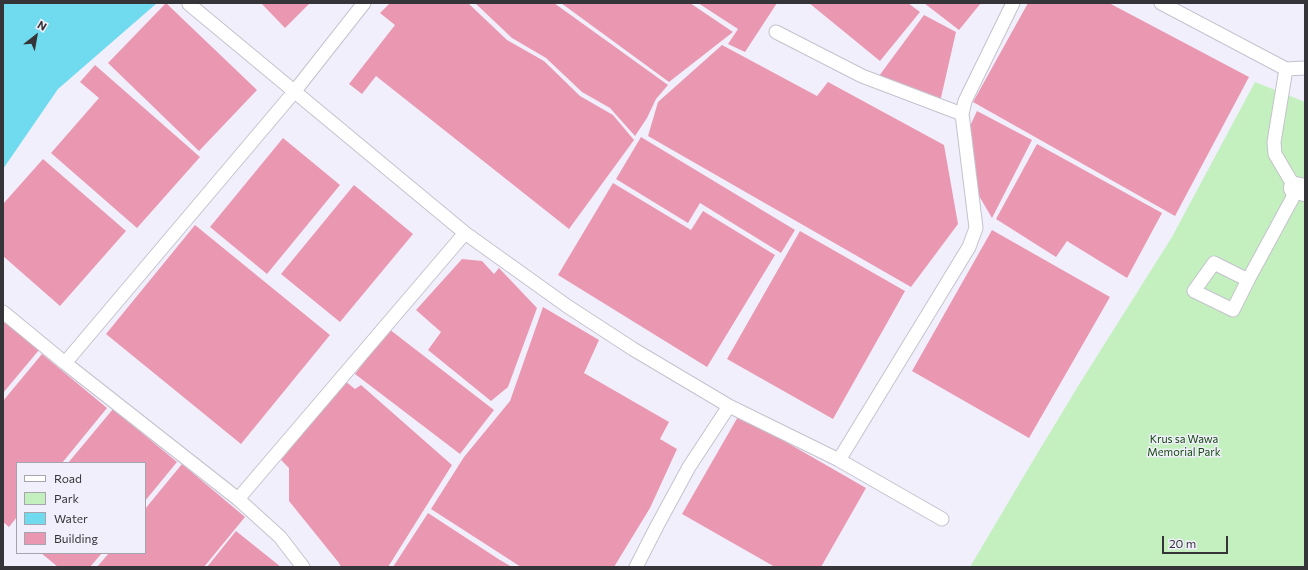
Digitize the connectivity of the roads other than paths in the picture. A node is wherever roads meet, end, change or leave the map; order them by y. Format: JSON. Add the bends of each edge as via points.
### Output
{"nodes":[{"id":1,"x":364,"y":3,"type":"edge"},
{"id":2,"x":1013,"y":3,"type":"edge"},
{"id":3,"x":1161,"y":3,"type":"edge"},
{"id":4,"x":189,"y":4,"type":"dead end"},
{"id":5,"x":776,"y":32,"type":"dead end"},
{"id":6,"x":1305,"y":68,"type":"edge"},
{"id":7,"x":1286,"y":69,"type":"junction"},
{"id":8,"x":294,"y":92,"type":"junction"},
{"id":9,"x":962,"y":114,"type":"junction"},
{"id":10,"x":1300,"y":189,"type":"edge"},
{"id":11,"x":465,"y":233,"type":"junction"},
{"id":12,"x":1248,"y":280,"type":"dead end"},
{"id":13,"x":3,"y":312,"type":"edge"},
{"id":14,"x":66,"y":364,"type":"junction"},
{"id":15,"x":729,"y":406,"type":"junction"},
{"id":16,"x":839,"y":460,"type":"junction"},
{"id":17,"x":238,"y":499,"type":"junction"},
{"id":18,"x":942,"y":519,"type":"dead end"},
{"id":19,"x":303,"y":567,"type":"edge"},
{"id":20,"x":636,"y":567,"type":"edge"}],
"edges":[{"from":1,"to":8,"type":"lane"},
{"from":2,"to":9,"type":"lane","via":[[966,100]]},
{"from":3,"to":7,"type":"lane"},
{"from":4,"to":8,"type":"lane"},
{"from":5,"to":9,"type":"lane","via":[[862,76]]},
{"from":6,"to":7,"type":"lane"},
{"from":7,"to":10,"type":"lane","via":[[1274,142],[1275,154]]},
{"from":8,"to":11,"type":"lane"},
{"from":8,"to":14,"type":"lane"},
{"from":9,"to":16,"type":"lane","via":[[976,228],[969,247]]},
{"from":10,"to":12,"type":"lane"},
{"from":11,"to":15,"type":"lane","via":[[566,306]]},
{"from":11,"to":17,"type":"lane"},
{"from":13,"to":14,"type":"lane"},
{"from":14,"to":17,"type":"lane"},
{"from":15,"to":16,"type":"lane"},
{"from":15,"to":20,"type":"lane","via":[[689,467]]},
{"from":16,"to":18,"type":"lane"},
{"from":17,"to":19,"type":"lane","via":[[280,538]]}]}
